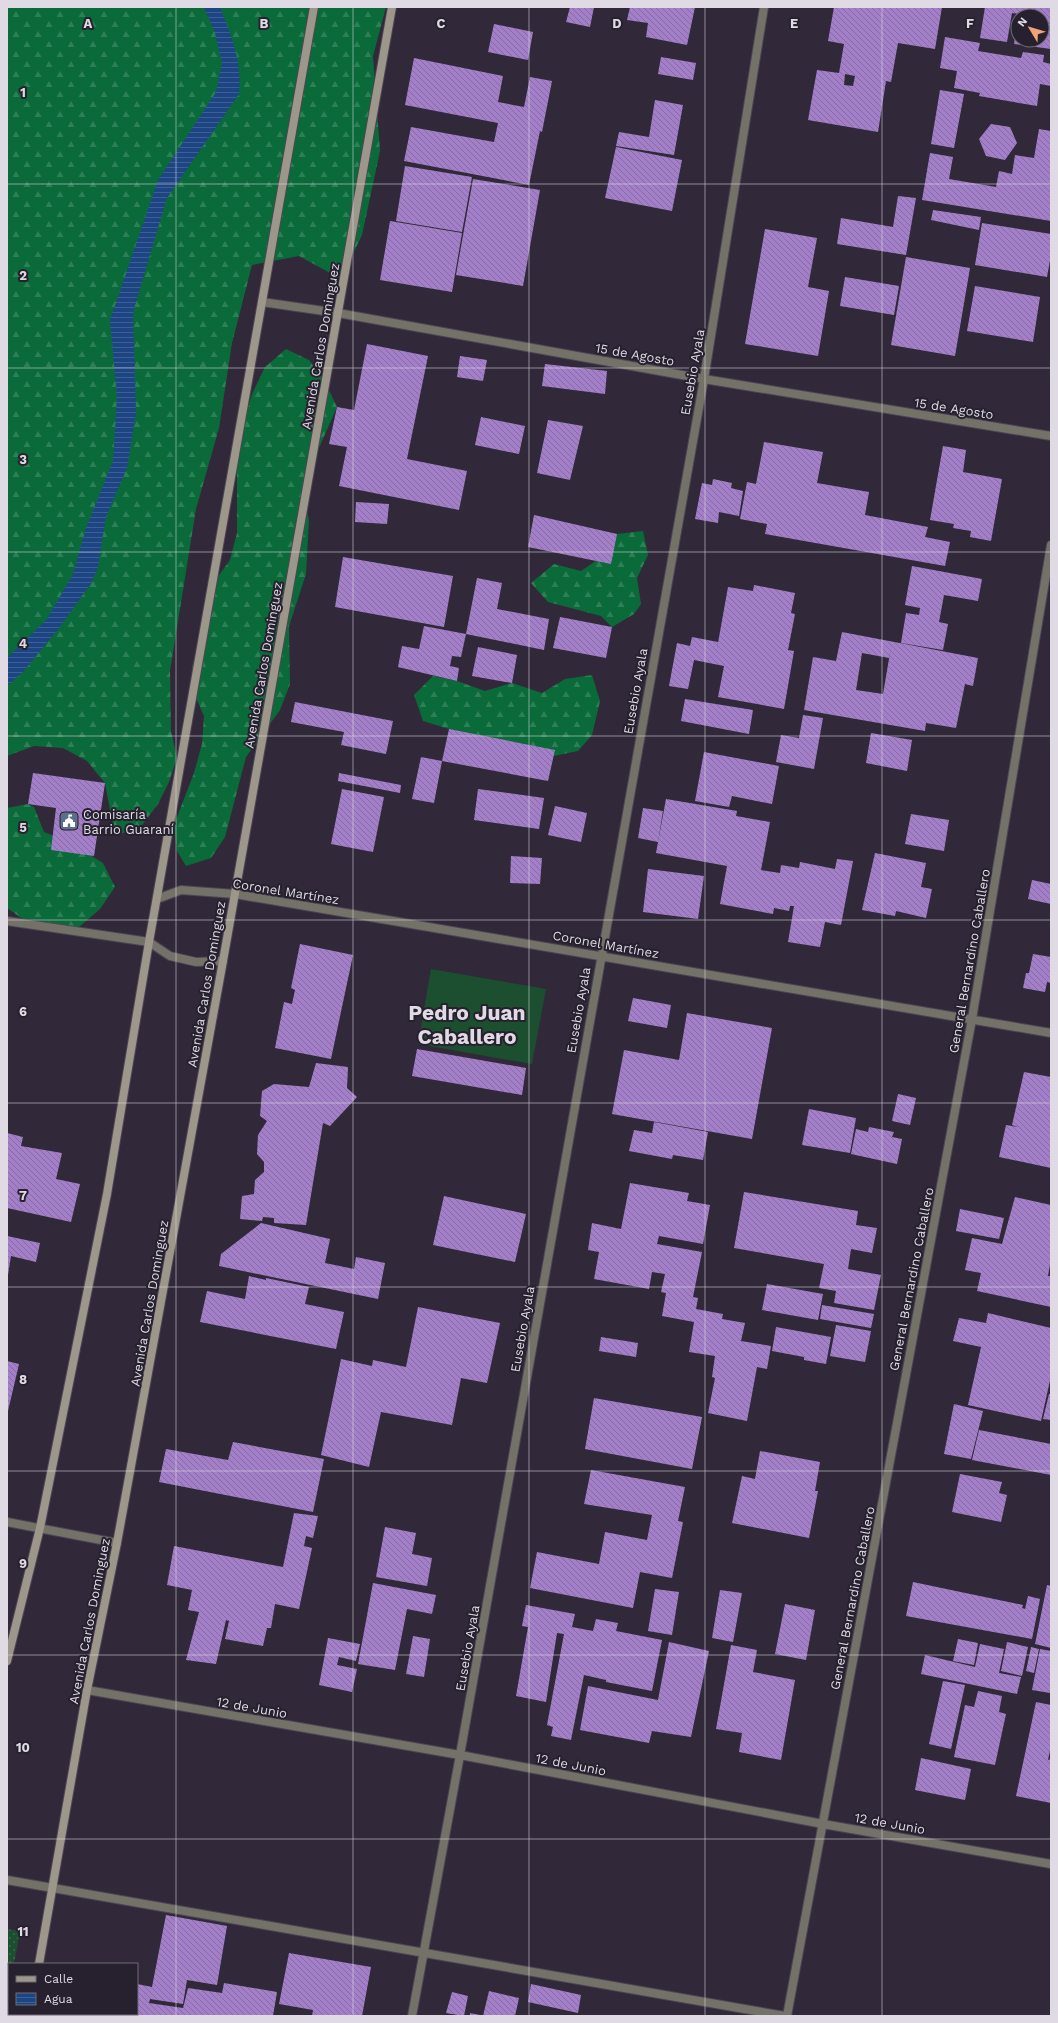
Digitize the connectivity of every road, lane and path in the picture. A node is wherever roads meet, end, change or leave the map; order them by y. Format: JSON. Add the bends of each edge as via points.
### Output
{"nodes":[{"id":1,"x":314,"y":7,"type":"edge"},
{"id":2,"x":392,"y":7,"type":"edge"},
{"id":3,"x":764,"y":7,"type":"edge"},
{"id":4,"x":262,"y":302,"type":"junction"},
{"id":5,"x":338,"y":313,"type":"junction"},
{"id":6,"x":704,"y":379,"type":"junction"},
{"id":7,"x":1051,"y":436,"type":"edge"},
{"id":8,"x":1051,"y":545,"type":"edge"},
{"id":9,"x":235,"y":894,"type":"junction"},
{"id":10,"x":157,"y":900,"type":"junction"},
{"id":11,"x":7,"y":921,"type":"edge"},
{"id":12,"x":149,"y":942,"type":"junction"},
{"id":13,"x":600,"y":955,"type":"junction"},
{"id":14,"x":223,"y":961,"type":"junction"},
{"id":15,"x":972,"y":1019,"type":"junction"},
{"id":16,"x":1051,"y":1033,"type":"edge"},
{"id":17,"x":7,"y":1522,"type":"edge"},
{"id":18,"x":40,"y":1528,"type":"junction"},
{"id":19,"x":116,"y":1543,"type":"junction"},
{"id":20,"x":7,"y":1661,"type":"edge"},
{"id":21,"x":87,"y":1690,"type":"junction"},
{"id":22,"x":460,"y":1755,"type":"junction"},
{"id":23,"x":823,"y":1824,"type":"junction"},
{"id":24,"x":1051,"y":1864,"type":"edge"},
{"id":25,"x":7,"y":1880,"type":"edge"},
{"id":26,"x":53,"y":1887,"type":"junction"},
{"id":27,"x":423,"y":1952,"type":"junction"},
{"id":28,"x":39,"y":1963,"type":"edge"},
{"id":29,"x":412,"y":2016,"type":"edge"},
{"id":30,"x":786,"y":2016,"type":"edge"}],
"edges":[{"from":1,"to":4,"type":"main road"},
{"from":2,"to":5,"type":"main road","name":"Avenida Carlos Dominguez"},
{"from":3,"to":6,"type":"street","name":"Eusebio Ayala"},
{"from":4,"to":5,"type":"street","name":"15 de Agosto"},
{"from":4,"to":10,"type":"main road"},
{"from":5,"to":6,"type":"street","name":"15 de Agosto"},
{"from":5,"to":9,"type":"main road","name":"Avenida Carlos Dominguez"},
{"from":6,"to":7,"type":"street","name":"15 de Agosto"},
{"from":6,"to":13,"type":"street","name":"Eusebio Ayala"},
{"from":8,"to":15,"type":"street","name":"General Bernardino Caballero"},
{"from":9,"to":10,"type":"street","name":"Coronel Martínez","via":[[181,890]]},
{"from":9,"to":13,"type":"street","name":"Coronel Martínez"},
{"from":9,"to":14,"type":"main road","name":"Avenida Carlos Dominguez"},
{"from":10,"to":12,"type":"main road"},
{"from":11,"to":12,"type":"street"},
{"from":12,"to":14,"type":"street","via":[[170,956],[196,962]]},
{"from":12,"to":18,"type":"main road","via":[[106,1194]]},
{"from":13,"to":15,"type":"street","name":"Coronel Martínez"},
{"from":13,"to":22,"type":"street","name":"Eusebio Ayala"},
{"from":14,"to":19,"type":"main road","name":"Avenida Carlos Dominguez"},
{"from":15,"to":16,"type":"street","name":"Coronel Martínez"},
{"from":15,"to":23,"type":"street","name":"General Bernardino Caballero"},
{"from":17,"to":18,"type":"street"},
{"from":18,"to":19,"type":"street"},
{"from":18,"to":20,"type":"main road"},
{"from":19,"to":21,"type":"main road","name":"Avenida Carlos Dominguez"},
{"from":21,"to":22,"type":"street","name":"12 de Junio"},
{"from":21,"to":26,"type":"main road","name":"Avenida Carlos Dominguez"},
{"from":22,"to":23,"type":"street","name":"12 de Junio"},
{"from":22,"to":27,"type":"street","name":"Eusebio Ayala"},
{"from":23,"to":24,"type":"street","name":"12 de Junio"},
{"from":23,"to":30,"type":"street","name":"General Bernardino Caballero"},
{"from":25,"to":26,"type":"street"},
{"from":26,"to":27,"type":"street"},
{"from":26,"to":28,"type":"main road","name":"Avenida Carlos Dominguez"},
{"from":27,"to":29,"type":"street","name":"Eusebio Ayala"},
{"from":27,"to":30,"type":"street"}]}
